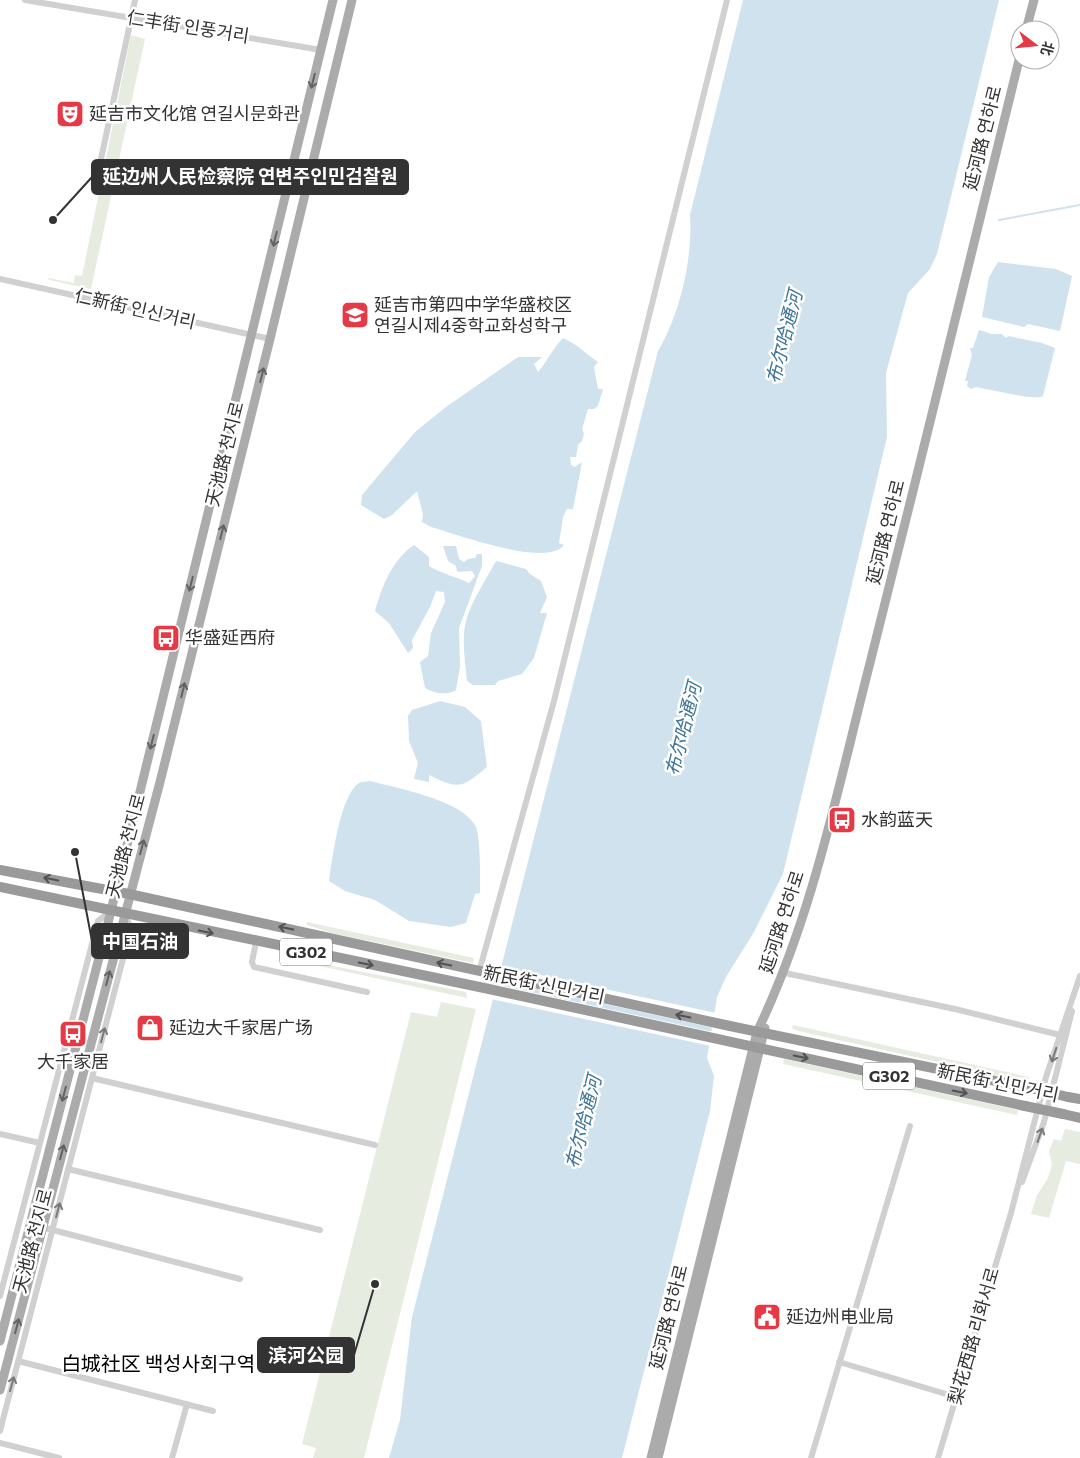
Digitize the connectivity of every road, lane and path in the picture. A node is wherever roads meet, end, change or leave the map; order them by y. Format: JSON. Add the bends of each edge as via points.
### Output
{"nodes":[{"id":1,"x":25,"y":0,"type":"edge"},
{"id":2,"x":136,"y":0,"type":"edge"},
{"id":3,"x":333,"y":0,"type":"edge"},
{"id":4,"x":352,"y":0,"type":"edge"},
{"id":5,"x":727,"y":0,"type":"edge"},
{"id":6,"x":1034,"y":0,"type":"edge"},
{"id":7,"x":132,"y":18,"type":"junction"},
{"id":8,"x":1029,"y":20,"type":"edge"},
{"id":9,"x":321,"y":50,"type":"junction"},
{"id":10,"x":1016,"y":70,"type":"edge"},
{"id":11,"x":101,"y":159,"type":"dead end"},
{"id":12,"x":0,"y":279,"type":"edge"},
{"id":13,"x":252,"y":335,"type":"junction"},
{"id":14,"x":270,"y":340,"type":"junction"},
{"id":15,"x":3,"y":871,"type":"edge"},
{"id":16,"x":0,"y":887,"type":"edge"},
{"id":17,"x":116,"y":892,"type":"junction"},
{"id":18,"x":129,"y":894,"type":"junction"},
{"id":19,"x":111,"y":911,"type":"junction"},
{"id":20,"x":124,"y":914,"type":"junction"},
{"id":21,"x":256,"y":942,"type":"junction"},
{"id":22,"x":477,"y":971,"type":"junction"},
{"id":23,"x":785,"y":973,"type":"junction"},
{"id":24,"x":1080,"y":976,"type":"edge"},
{"id":25,"x":471,"y":986,"type":"junction"},
{"id":26,"x":367,"y":992,"type":"dead end"},
{"id":27,"x":761,"y":1033,"type":"junction"},
{"id":28,"x":1060,"y":1035,"type":"junction"},
{"id":29,"x":757,"y":1048,"type":"junction"},
{"id":30,"x":92,"y":1078,"type":"junction"},
{"id":31,"x":1080,"y":1099,"type":"edge"},
{"id":32,"x":1080,"y":1118,"type":"edge"},
{"id":33,"x":910,"y":1126,"type":"dead end"},
{"id":34,"x":0,"y":1134,"type":"edge"},
{"id":35,"x":40,"y":1143,"type":"junction"},
{"id":36,"x":375,"y":1145,"type":"dead end"},
{"id":37,"x":68,"y":1169,"type":"junction"},
{"id":38,"x":1011,"y":1213,"type":"junction"},
{"id":39,"x":30,"y":1224,"type":"junction"},
{"id":40,"x":43,"y":1227,"type":"junction"},
{"id":41,"x":52,"y":1229,"type":"junction"},
{"id":42,"x":320,"y":1230,"type":"dead end"},
{"id":43,"x":240,"y":1278,"type":"dead end"},
{"id":44,"x":0,"y":1296,"type":"edge"},
{"id":45,"x":0,"y":1341,"type":"edge"},
{"id":46,"x":18,"y":1361,"type":"junction"},
{"id":47,"x":839,"y":1362,"type":"junction"},
{"id":48,"x":0,"y":1390,"type":"edge"},
{"id":49,"x":956,"y":1397,"type":"junction"},
{"id":50,"x":187,"y":1404,"type":"junction"},
{"id":51,"x":213,"y":1411,"type":"dead end"},
{"id":52,"x":0,"y":1431,"type":"edge"},
{"id":53,"x":0,"y":1443,"type":"edge"},
{"id":54,"x":59,"y":1458,"type":"edge"},
{"id":55,"x":172,"y":1458,"type":"edge"},
{"id":56,"x":650,"y":1458,"type":"edge"},
{"id":57,"x":658,"y":1458,"type":"edge"},
{"id":58,"x":811,"y":1458,"type":"edge"},
{"id":59,"x":938,"y":1458,"type":"edge"}],
"edges":[{"from":1,"to":7,"type":"street","name":"仁丰街 인풍거리"},
{"from":2,"to":7,"type":"street"},
{"from":3,"to":9,"type":"main road","name":"天池路 천지로"},
{"from":4,"to":14,"type":"main road","name":"天池路 천지로"},
{"from":5,"to":22,"type":"street","via":[[554,701]]},
{"from":6,"to":8,"type":"main road"},
{"from":7,"to":9,"type":"street","name":"仁丰街 인풍거리"},
{"from":7,"to":11,"type":"street"},
{"from":9,"to":13,"type":"main road","name":"天池路 천지로","one_way":true},
{"from":10,"to":23,"type":"main road","name":"延河路 연하로","via":[[824,840]]},
{"from":12,"to":13,"type":"street","name":"仁新街 인신거리"},
{"from":13,"to":14,"type":"street","name":"仁新街 인신거리"},
{"from":13,"to":17,"type":"main road","name":"天池路 천지로","one_way":true},
{"from":18,"to":14,"type":"main road","name":"天池路 천지로","one_way":true},
{"from":17,"to":15,"type":"highway","name":"新民街 신민거리","number":"G302","one_way":true},
{"from":16,"to":19,"type":"highway","name":"新民街 신민거리","number":"G302"},
{"from":17,"to":18,"type":"highway","name":"新民街 신민거리","number":"G302"},
{"from":17,"to":19,"type":"main road","name":"天池路 천지로"},
{"from":18,"to":20,"type":"main road","name":"天池路 천지로"},
{"from":22,"to":18,"type":"highway","name":"新民街 신민거리","number":"G302","one_way":true},
{"from":19,"to":20,"type":"highway","name":"新民街 신민거리","number":"G302"},
{"from":19,"to":35,"type":"street","name":"天池路 천지로","via":[[98,921]]},
{"from":19,"to":39,"type":"main road","name":"天池路 천지로","one_way":true},
{"from":20,"to":21,"type":"highway","name":"新民街 신민거리","number":"G302","one_way":true},
{"from":30,"to":20,"type":"street","name":"天池路 천지로","one_way":true,"via":[[131,928]]},
{"from":40,"to":20,"type":"main road","name":"天池路 천지로","one_way":true},
{"from":21,"to":25,"type":"highway","name":"新民街 신민거리","number":"G302","one_way":true},
{"from":21,"to":26,"type":"street","via":[[254,967]]},
{"from":22,"to":25,"type":"highway"},
{"from":27,"to":22,"type":"highway","name":"新民街 신민거리","number":"G302","one_way":true},
{"from":23,"to":27,"type":"main road","name":"延河路 연하로"},
{"from":23,"to":28,"type":"street"},
{"from":24,"to":28,"type":"street","name":"梨花西路 리화서로"},
{"from":38,"to":24,"type":"street","name":"梨花西路 리화서로","one_way":true,"via":[[1047,1114]]},
{"from":25,"to":29,"type":"highway","name":"新民街 신민거리","number":"G302"},
{"from":27,"to":29,"type":"main road","name":"延河路 연하로"},
{"from":27,"to":31,"type":"highway","name":"新民街 신민거리","number":"G302","bridge":true},
{"from":28,"to":38,"type":"street","name":"梨花西路 리화서로","one_way":true,"via":[[1034,1120]]},
{"from":29,"to":32,"type":"highway","name":"新民街 신민거리","number":"G302","one_way":true,"bridge":true},
{"from":29,"to":56,"type":"main road","name":"延河路 연하로"},
{"from":29,"to":57,"type":"main road","name":"延河路 연하로"},
{"from":30,"to":36,"type":"street"},
{"from":30,"to":37,"type":"street","name":"天池路 천지로"},
{"from":33,"to":47,"type":"street"},
{"from":34,"to":35,"type":"street"},
{"from":35,"to":44,"type":"street","name":"天池路 천지로"},
{"from":41,"to":37,"type":"street","name":"天池路 천지로","one_way":true},
{"from":37,"to":42,"type":"street"},
{"from":38,"to":49,"type":"street","name":"梨花西路 리화서로"},
{"from":39,"to":40,"type":"street"},
{"from":39,"to":45,"type":"main road","name":"天池路 천지로"},
{"from":40,"to":41,"type":"street"},
{"from":48,"to":40,"type":"main road","name":"天池路 천지로","one_way":true},
{"from":41,"to":43,"type":"street"},
{"from":41,"to":46,"type":"street","name":"天池路 천지로"},
{"from":46,"to":50,"type":"street"},
{"from":52,"to":46,"type":"street","name":"天池路 천지로","one_way":true},
{"from":47,"to":49,"type":"street"},
{"from":47,"to":58,"type":"street"},
{"from":49,"to":59,"type":"street","name":"梨花西路 리화서로"},
{"from":50,"to":51,"type":"street"},
{"from":50,"to":55,"type":"street"},
{"from":53,"to":54,"type":"street"}]}
